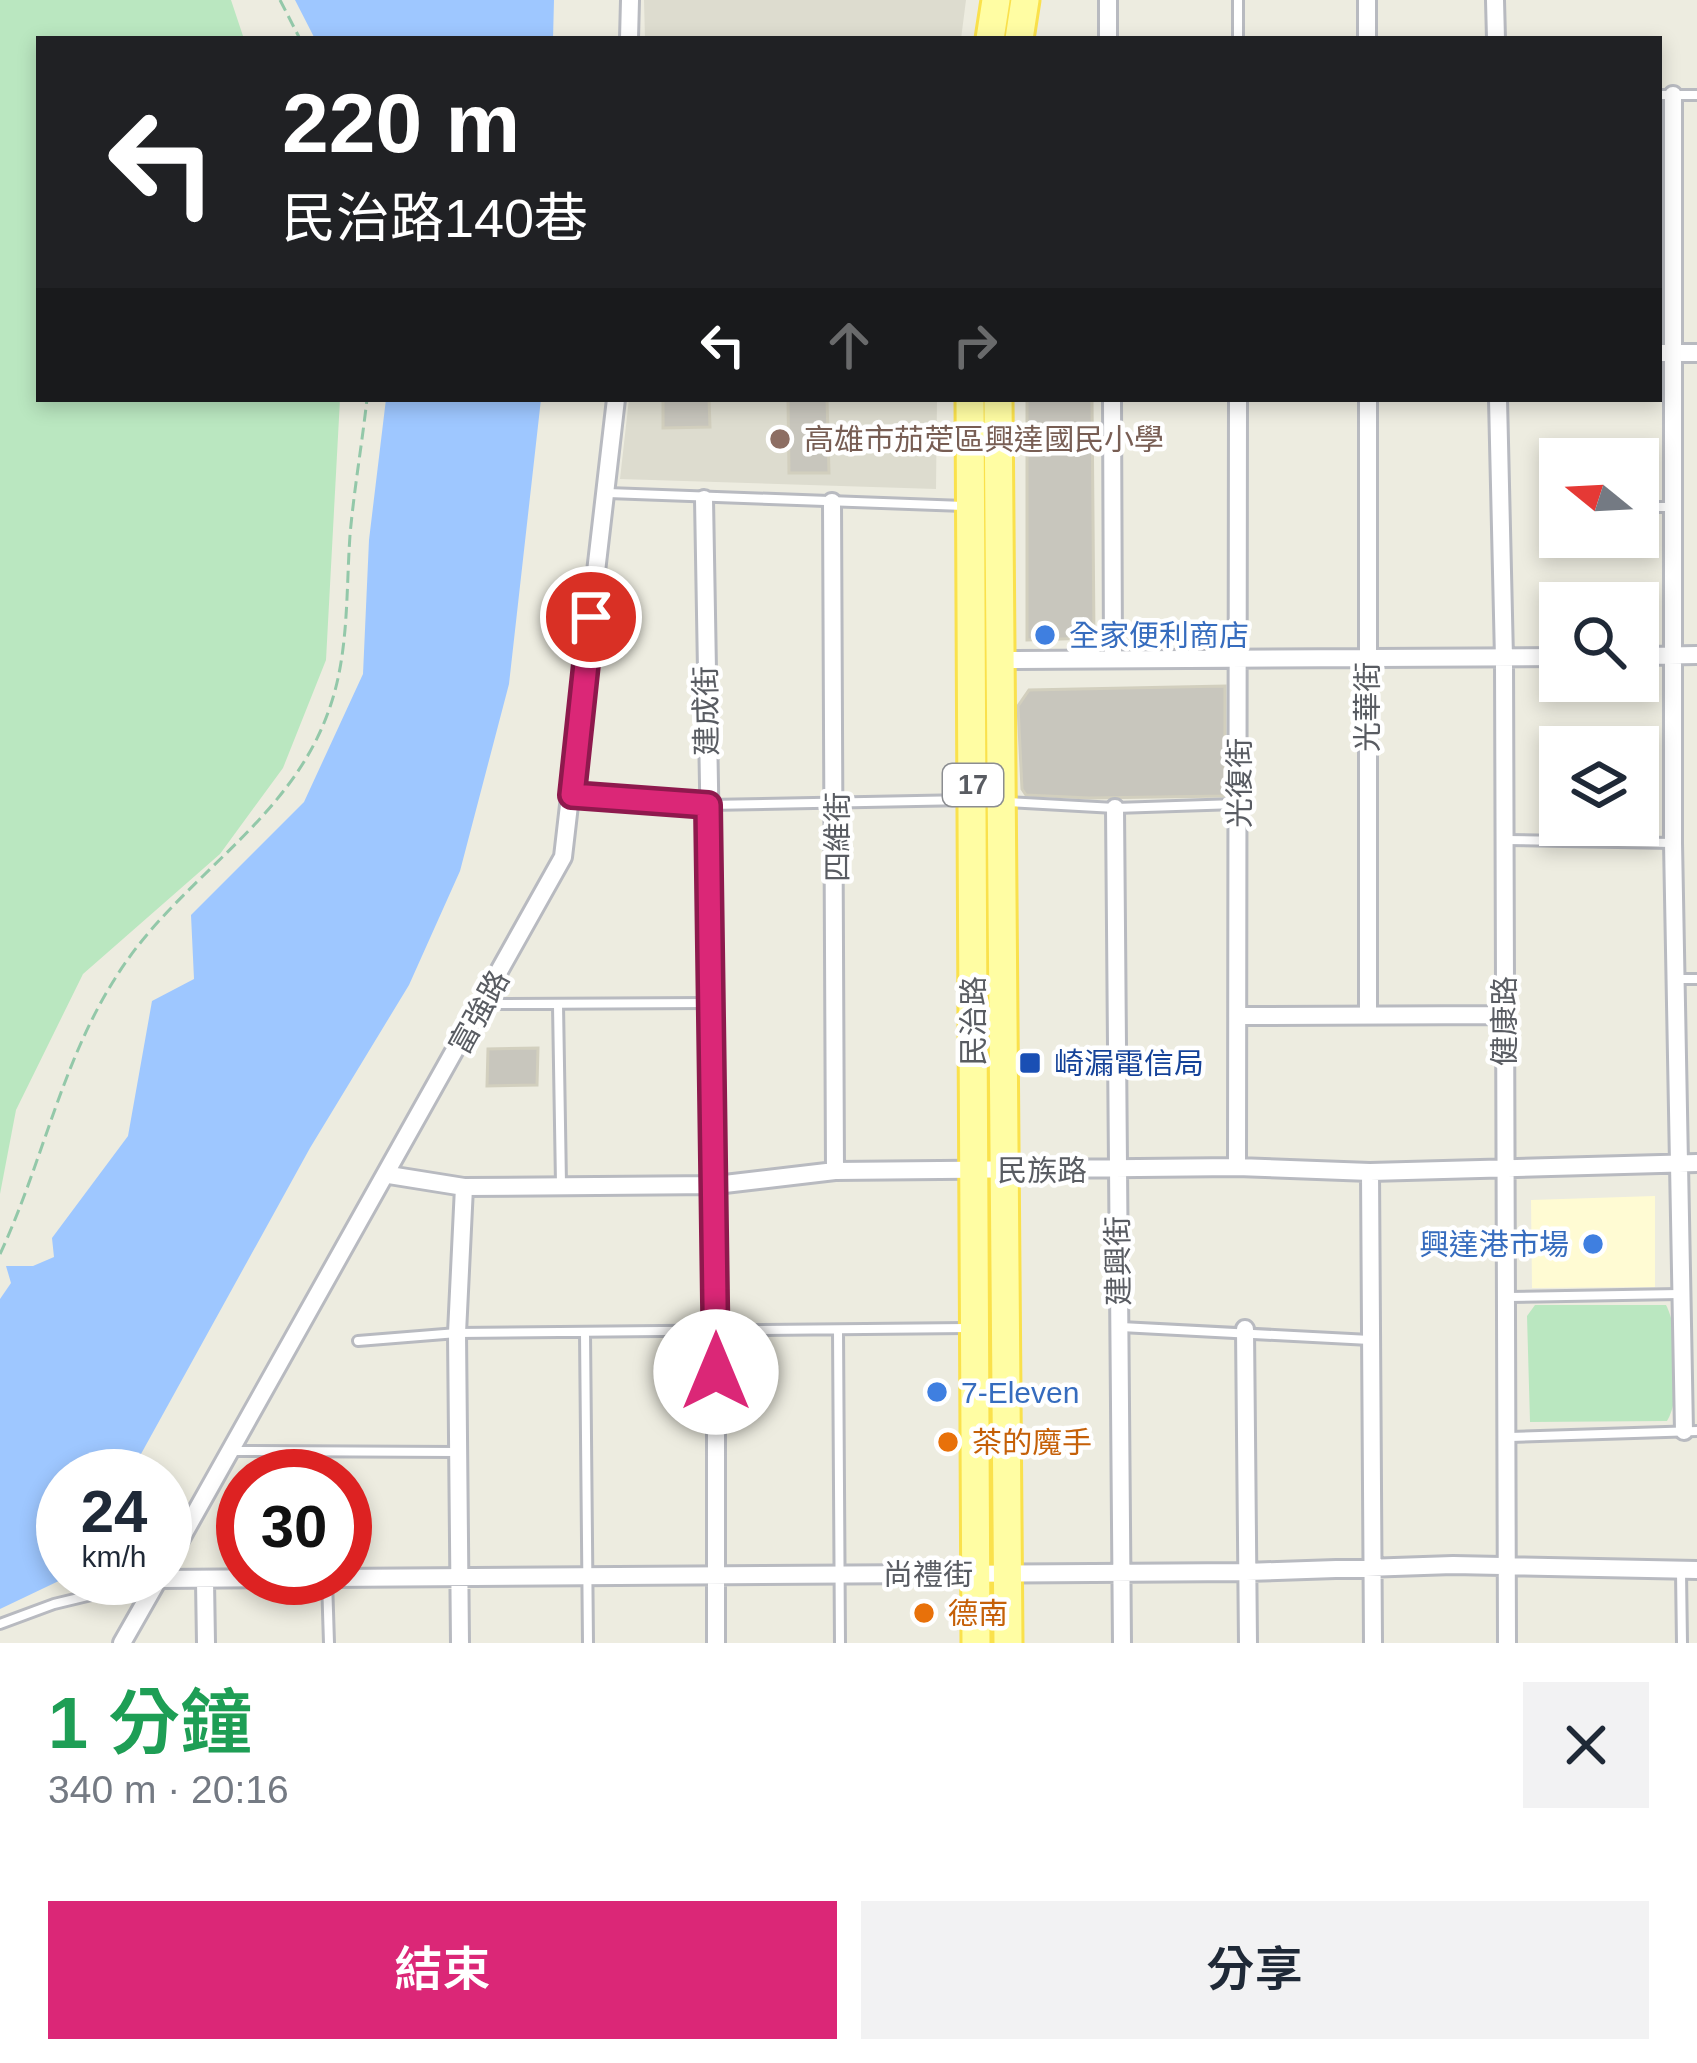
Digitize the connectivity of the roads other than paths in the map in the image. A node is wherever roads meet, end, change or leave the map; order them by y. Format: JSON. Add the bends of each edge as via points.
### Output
{"nodes":[{"id":1,"x":630,"y":0,"type":"edge"},
{"id":2,"x":996,"y":0,"type":"edge"},
{"id":3,"x":1025,"y":0,"type":"edge"},
{"id":4,"x":1108,"y":0,"type":"edge"},
{"id":5,"x":1238,"y":0,"type":"edge"},
{"id":6,"x":1367,"y":0,"type":"edge"},
{"id":7,"x":1495,"y":0,"type":"edge"},
{"id":8,"x":629,"y":36,"type":"edge"},
{"id":9,"x":990,"y":36,"type":"edge"},
{"id":10,"x":1019,"y":36,"type":"edge"},
{"id":11,"x":1108,"y":36,"type":"edge"},
{"id":12,"x":1238,"y":36,"type":"edge"},
{"id":13,"x":1367,"y":36,"type":"edge"},
{"id":14,"x":1496,"y":36,"type":"edge"},
{"id":15,"x":1697,"y":94,"type":"edge"},
{"id":16,"x":1666,"y":95,"type":"edge"},
{"id":17,"x":1666,"y":353,"type":"edge"},
{"id":18,"x":1697,"y":353,"type":"edge"},
{"id":19,"x":616,"y":402,"type":"edge"},
{"id":20,"x":970,"y":402,"type":"edge"},
{"id":21,"x":998,"y":402,"type":"edge"},
{"id":22,"x":1112,"y":402,"type":"edge"},
{"id":23,"x":1238,"y":402,"type":"edge"},
{"id":24,"x":1368,"y":402,"type":"edge"},
{"id":25,"x":1498,"y":402,"type":"edge"},
{"id":26,"x":606,"y":493,"type":"junction"},
{"id":27,"x":704,"y":499,"type":"junction"},
{"id":28,"x":832,"y":502,"type":"junction"},
{"id":29,"x":971,"y":506,"type":"junction"},
{"id":30,"x":1659,"y":507,"type":"edge"},
{"id":31,"x":1676,"y":507,"type":"junction"},
{"id":32,"x":1659,"y":655,"type":"edge"},
{"id":33,"x":1674,"y":655,"type":"junction"},
{"id":34,"x":1697,"y":655,"type":"edge"},
{"id":35,"x":1367,"y":656,"type":"junction"},
{"id":36,"x":1114,"y":657,"type":"junction"},
{"id":37,"x":1539,"y":657,"type":"edge"},
{"id":38,"x":1239,"y":658,"type":"junction"},
{"id":39,"x":1504,"y":658,"type":"junction"},
{"id":40,"x":986,"y":660,"type":"junction"},
{"id":41,"x":572,"y":795,"type":"junction"},
{"id":42,"x":987,"y":800,"type":"junction"},
{"id":43,"x":837,"y":804,"type":"junction"},
{"id":44,"x":1239,"y":804,"type":"junction"},
{"id":45,"x":708,"y":805,"type":"junction"},
{"id":46,"x":1115,"y":808,"type":"junction"},
{"id":47,"x":1505,"y":840,"type":"junction"},
{"id":48,"x":1673,"y":843,"type":"junction"},
{"id":49,"x":1676,"y":979,"type":"junction"},
{"id":50,"x":1697,"y":979,"type":"edge"},
{"id":51,"x":484,"y":1004,"type":"junction"},
{"id":52,"x":709,"y":1004,"type":"junction"},
{"id":53,"x":558,"y":1005,"type":"junction"},
{"id":54,"x":1367,"y":1014,"type":"junction"},
{"id":55,"x":1503,"y":1015,"type":"junction"},
{"id":56,"x":1241,"y":1016,"type":"junction"},
{"id":57,"x":1677,"y":1163,"type":"junction"},
{"id":58,"x":1697,"y":1163,"type":"edge"},
{"id":59,"x":1506,"y":1166,"type":"junction"},
{"id":60,"x":1237,"y":1167,"type":"junction"},
{"id":61,"x":1006,"y":1169,"type":"junction"},
{"id":62,"x":1116,"y":1169,"type":"junction"},
{"id":63,"x":974,"y":1170,"type":"junction"},
{"id":64,"x":835,"y":1171,"type":"junction"},
{"id":65,"x":1370,"y":1172,"type":"junction"},
{"id":66,"x":388,"y":1175,"type":"junction"},
{"id":67,"x":716,"y":1185,"type":"junction"},
{"id":68,"x":561,"y":1186,"type":"junction"},
{"id":69,"x":464,"y":1187,"type":"junction"},
{"id":70,"x":1678,"y":1294,"type":"junction"},
{"id":71,"x":1506,"y":1298,"type":"junction"},
{"id":72,"x":1120,"y":1327,"type":"junction"},
{"id":73,"x":976,"y":1328,"type":"junction"},
{"id":74,"x":1244,"y":1329,"type":"junction"},
{"id":75,"x":838,"y":1330,"type":"junction"},
{"id":76,"x":716,"y":1331,"type":"junction"},
{"id":77,"x":585,"y":1332,"type":"junction"},
{"id":78,"x":457,"y":1334,"type":"junction"},
{"id":79,"x":1373,"y":1340,"type":"junction"},
{"id":80,"x":358,"y":1341,"type":"dead end"},
{"id":81,"x":1690,"y":1431,"type":"edge"},
{"id":82,"x":1508,"y":1437,"type":"junction"},
{"id":83,"x":231,"y":1449,"type":"edge"},
{"id":84,"x":372,"y":1452,"type":"edge"},
{"id":85,"x":458,"y":1452,"type":"junction"},
{"id":86,"x":216,"y":1476,"type":"edge"},
{"id":87,"x":192,"y":1519,"type":"edge"},
{"id":88,"x":1505,"y":1565,"type":"junction"},
{"id":89,"x":1373,"y":1568,"type":"junction"},
{"id":90,"x":1120,"y":1571,"type":"junction"},
{"id":91,"x":1689,"y":1571,"type":"edge"},
{"id":92,"x":1246,"y":1572,"type":"junction"},
{"id":93,"x":1007,"y":1573,"type":"junction"},
{"id":94,"x":587,"y":1574,"type":"junction"},
{"id":95,"x":716,"y":1574,"type":"junction"},
{"id":96,"x":974,"y":1574,"type":"junction"},
{"id":97,"x":839,"y":1575,"type":"junction"},
{"id":98,"x":459,"y":1576,"type":"junction"},
{"id":99,"x":372,"y":1579,"type":"edge"},
{"id":100,"x":192,"y":1580,"type":"edge"},
{"id":101,"x":206,"y":1581,"type":"junction"},
{"id":102,"x":216,"y":1581,"type":"edge"},
{"id":103,"x":51,"y":1605,"type":"edge"},
{"id":104,"x":144,"y":1605,"type":"edge"},
{"id":105,"x":328,"y":1605,"type":"edge"},
{"id":106,"x":0,"y":1624,"type":"edge"},
{"id":107,"x":122,"y":1643,"type":"edge"},
{"id":108,"x":206,"y":1643,"type":"edge"},
{"id":109,"x":329,"y":1643,"type":"edge"},
{"id":110,"x":460,"y":1643,"type":"edge"},
{"id":111,"x":588,"y":1643,"type":"edge"},
{"id":112,"x":716,"y":1643,"type":"edge"},
{"id":113,"x":840,"y":1643,"type":"edge"},
{"id":114,"x":976,"y":1643,"type":"edge"},
{"id":115,"x":1008,"y":1643,"type":"edge"},
{"id":116,"x":1122,"y":1643,"type":"edge"},
{"id":117,"x":1248,"y":1643,"type":"edge"},
{"id":118,"x":1373,"y":1643,"type":"edge"},
{"id":119,"x":1508,"y":1643,"type":"edge"},
{"id":120,"x":1682,"y":1643,"type":"edge"}],
"edges":[{"from":1,"to":8,"type":"street"},
{"from":2,"to":9,"type":"main road"},
{"from":3,"to":10,"type":"main road"},
{"from":4,"to":11,"type":"street"},
{"from":5,"to":12,"type":"lane"},
{"from":6,"to":13,"type":"street"},
{"from":7,"to":14,"type":"street"},
{"from":15,"to":16,"type":"lane"},
{"from":16,"to":17,"type":"street"},
{"from":17,"to":18,"type":"street"},
{"from":17,"to":31,"type":"street"},
{"from":19,"to":26,"type":"street","name":"富強路"},
{"from":20,"to":29,"type":"main road","name":"民治路","number":"17"},
{"from":21,"to":40,"type":"main road","name":"民治路","number":"17"},
{"from":22,"to":36,"type":"street"},
{"from":23,"to":38,"type":"street","name":"光復街"},
{"from":24,"to":35,"type":"street","name":"光華街"},
{"from":25,"to":39,"type":"street","name":"健康路"},
{"from":26,"to":27,"type":"lane"},
{"from":26,"to":41,"type":"street","name":"富強路"},
{"from":27,"to":28,"type":"lane"},
{"from":27,"to":45,"type":"street","name":"建成街"},
{"from":28,"to":29,"type":"lane"},
{"from":28,"to":43,"type":"street","name":"四維街"},
{"from":29,"to":40,"type":"main road","name":"民治路","number":"17"},
{"from":30,"to":31,"type":"lane"},
{"from":31,"to":33,"type":"street"},
{"from":32,"to":33,"type":"street"},
{"from":33,"to":34,"type":"street"},
{"from":33,"to":48,"type":"street"},
{"from":35,"to":38,"type":"street"},
{"from":35,"to":39,"type":"street"},
{"from":35,"to":54,"type":"street","name":"光華街"},
{"from":36,"to":38,"type":"street"},
{"from":36,"to":40,"type":"street"},
{"from":37,"to":39,"type":"street"},
{"from":38,"to":44,"type":"street","name":"光復街"},
{"from":39,"to":47,"type":"street","name":"健康路"},
{"from":40,"to":42,"type":"main road","name":"民治路","number":"17"},
{"from":41,"to":45,"type":"lane"},
{"from":41,"to":51,"type":"street","name":"富強路","via":[[563,857]]},
{"from":42,"to":43,"type":"lane"},
{"from":42,"to":46,"type":"lane"},
{"from":42,"to":61,"type":"main road","name":"民治路","number":"17"},
{"from":42,"to":63,"type":"main road","name":"民治路","number":"17"},
{"from":43,"to":45,"type":"lane"},
{"from":43,"to":64,"type":"street","name":"四維街"},
{"from":44,"to":46,"type":"lane"},
{"from":44,"to":56,"type":"street","name":"光復街"},
{"from":45,"to":52,"type":"street","name":"建成街"},
{"from":46,"to":62,"type":"street","name":"建興街"},
{"from":47,"to":48,"type":"lane"},
{"from":47,"to":55,"type":"street","name":"健康路"},
{"from":48,"to":49,"type":"street"},
{"from":49,"to":50,"type":"lane"},
{"from":49,"to":57,"type":"street"},
{"from":51,"to":53,"type":"lane"},
{"from":51,"to":66,"type":"street","name":"富強路"},
{"from":52,"to":53,"type":"lane"},
{"from":52,"to":67,"type":"street","name":"建成街"},
{"from":53,"to":68,"type":"lane"},
{"from":54,"to":55,"type":"street"},
{"from":54,"to":56,"type":"street"},
{"from":55,"to":59,"type":"street","name":"健康路"},
{"from":56,"to":60,"type":"street","name":"光復街"},
{"from":57,"to":58,"type":"street","name":"民族路"},
{"from":57,"to":59,"type":"street","name":"民族路"},
{"from":57,"to":70,"type":"street"},
{"from":59,"to":65,"type":"street","name":"民族路"},
{"from":59,"to":71,"type":"street","name":"健康路"},
{"from":60,"to":62,"type":"street","name":"民族路"},
{"from":60,"to":65,"type":"street","name":"民族路"},
{"from":61,"to":62,"type":"street","name":"民族路"},
{"from":61,"to":63,"type":"street","name":"民族路"},
{"from":61,"to":93,"type":"main road","name":"民治路","number":"17"},
{"from":62,"to":72,"type":"street","name":"建興街"},
{"from":63,"to":64,"type":"street","name":"民族路"},
{"from":63,"to":73,"type":"main road","name":"民治路","number":"17"},
{"from":64,"to":67,"type":"street","name":"民族路"},
{"from":65,"to":79,"type":"street"},
{"from":66,"to":69,"type":"street","name":"民族路"},
{"from":66,"to":83,"type":"street","name":"富強路"},
{"from":67,"to":68,"type":"street","name":"民族路"},
{"from":67,"to":76,"type":"street","name":"建成街"},
{"from":68,"to":69,"type":"street","name":"民族路"},
{"from":69,"to":78,"type":"street"},
{"from":70,"to":71,"type":"lane"},
{"from":70,"to":81,"type":"street"},
{"from":71,"to":82,"type":"street","name":"健康路"},
{"from":72,"to":74,"type":"lane"},
{"from":72,"to":90,"type":"street","name":"建興街"},
{"from":73,"to":75,"type":"lane"},
{"from":73,"to":96,"type":"main road","name":"民治路","number":"17"},
{"from":74,"to":79,"type":"lane"},
{"from":74,"to":92,"type":"street"},
{"from":75,"to":76,"type":"lane"},
{"from":75,"to":97,"type":"lane"},
{"from":76,"to":77,"type":"lane"},
{"from":76,"to":95,"type":"street","name":"建成街"},
{"from":77,"to":78,"type":"lane"},
{"from":77,"to":94,"type":"lane"},
{"from":78,"to":80,"type":"lane"},
{"from":78,"to":85,"type":"street"},
{"from":79,"to":89,"type":"street"},
{"from":81,"to":82,"type":"lane"},
{"from":82,"to":88,"type":"street","name":"健康路"},
{"from":84,"to":85,"type":"lane"},
{"from":85,"to":98,"type":"street"},
{"from":86,"to":87,"type":"street","name":"富強路"},
{"from":88,"to":89,"type":"street","name":"尚禮街"},
{"from":88,"to":91,"type":"street","name":"尚禮街"},
{"from":88,"to":119,"type":"street","name":"健康路"},
{"from":89,"to":92,"type":"street","name":"尚禮街"},
{"from":89,"to":118,"type":"street"},
{"from":90,"to":92,"type":"street","name":"尚禮街"},
{"from":90,"to":93,"type":"street","name":"尚禮街"},
{"from":90,"to":116,"type":"street","name":"建興街"},
{"from":91,"to":120,"type":"lane"},
{"from":92,"to":117,"type":"street"},
{"from":93,"to":96,"type":"street","name":"尚禮街"},
{"from":93,"to":115,"type":"main road","name":"民治路","number":"17"},
{"from":94,"to":95,"type":"street","name":"尚禮街"},
{"from":94,"to":98,"type":"street","name":"尚禮街"},
{"from":94,"to":111,"type":"lane"},
{"from":95,"to":97,"type":"street","name":"尚禮街"},
{"from":95,"to":112,"type":"street","name":"建成街"},
{"from":96,"to":97,"type":"street","name":"尚禮街"},
{"from":96,"to":114,"type":"main road","name":"民治路","number":"17"},
{"from":97,"to":113,"type":"lane"},
{"from":98,"to":99,"type":"street","name":"尚禮街"},
{"from":98,"to":110,"type":"street"},
{"from":100,"to":101,"type":"street","name":"尚禮街"},
{"from":101,"to":102,"type":"street","name":"尚禮街"},
{"from":101,"to":108,"type":"street"},
{"from":103,"to":106,"type":"lane"},
{"from":104,"to":107,"type":"street"},
{"from":105,"to":109,"type":"lane"}]}
